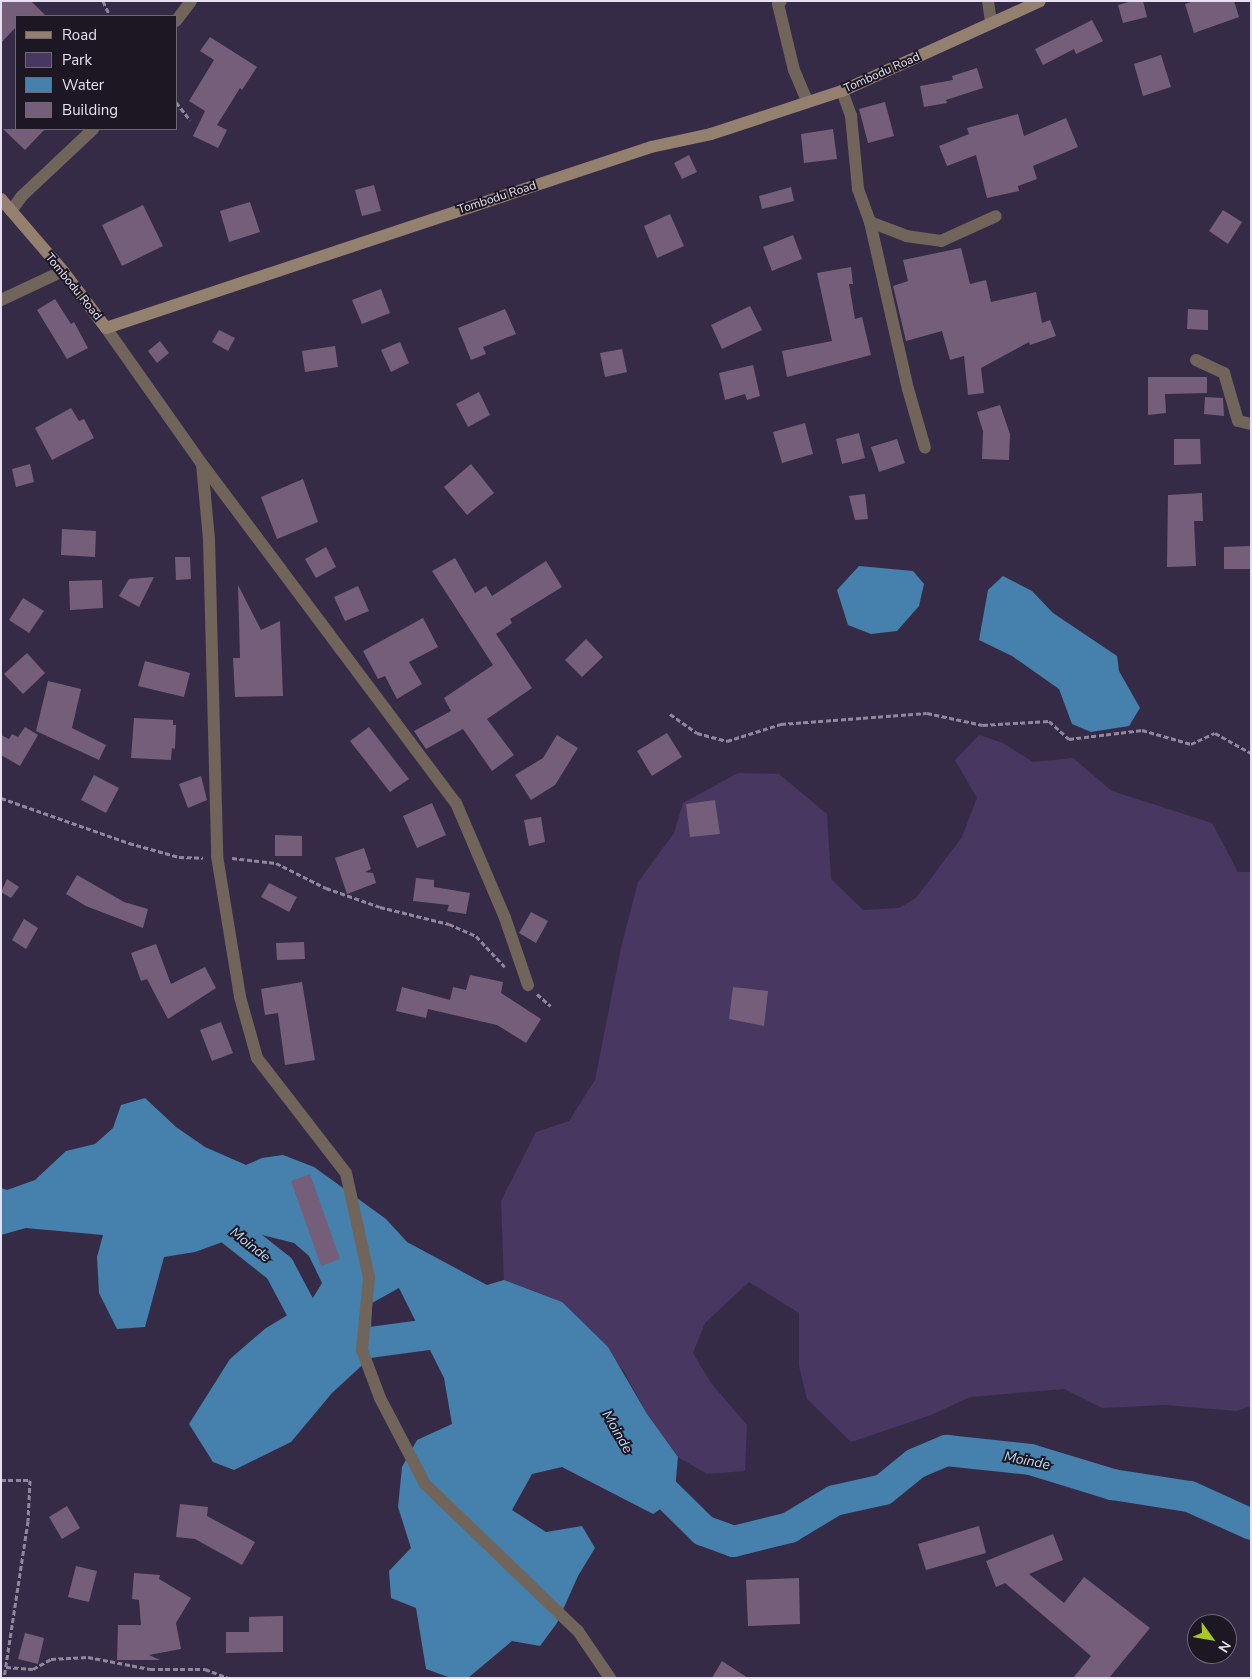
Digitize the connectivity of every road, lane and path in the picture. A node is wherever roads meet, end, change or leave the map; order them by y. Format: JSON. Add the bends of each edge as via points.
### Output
{"nodes":[{"id":1,"x":103,"y":1,"type":"edge"},
{"id":2,"x":191,"y":1,"type":"edge"},
{"id":3,"x":781,"y":1,"type":"edge"},
{"id":4,"x":988,"y":1,"type":"edge"},
{"id":5,"x":1036,"y":2,"type":"edge"},
{"id":6,"x":110,"y":15,"type":"edge"},
{"id":7,"x":178,"y":18,"type":"edge"},
{"id":8,"x":991,"y":23,"type":"junction"},
{"id":9,"x":842,"y":91,"type":"junction"},
{"id":10,"x":807,"y":101,"type":"junction"},
{"id":11,"x":178,"y":105,"type":"edge"},
{"id":12,"x":190,"y":120,"type":"dead end"},
{"id":13,"x":92,"y":130,"type":"edge"},
{"id":14,"x":1,"y":199,"type":"edge"},
{"id":15,"x":11,"y":211,"type":"junction"},
{"id":16,"x":996,"y":216,"type":"dead end"},
{"id":17,"x":870,"y":222,"type":"junction"},
{"id":18,"x":64,"y":271,"type":"junction"},
{"id":19,"x":1,"y":300,"type":"edge"},
{"id":20,"x":106,"y":328,"type":"junction"},
{"id":21,"x":1196,"y":360,"type":"dead end"},
{"id":22,"x":1251,"y":424,"type":"edge"},
{"id":23,"x":925,"y":448,"type":"dead end"},
{"id":24,"x":202,"y":464,"type":"junction"},
{"id":25,"x":670,"y":714,"type":"dead end"},
{"id":26,"x":1251,"y":752,"type":"edge"},
{"id":27,"x":1,"y":798,"type":"edge"},
{"id":28,"x":217,"y":856,"type":"junction"},
{"id":29,"x":528,"y":985,"type":"junction"},
{"id":30,"x":551,"y":1006,"type":"dead end"},
{"id":31,"x":1,"y":1480,"type":"edge"},
{"id":32,"x":6,"y":1667,"type":"junction"},
{"id":33,"x":4,"y":1678,"type":"edge"},
{"id":34,"x":230,"y":1678,"type":"edge"},
{"id":35,"x":248,"y":1678,"type":"edge"},
{"id":36,"x":294,"y":1678,"type":"edge"},
{"id":37,"x":610,"y":1678,"type":"edge"}],
"edges":[{"from":1,"to":6,"type":"path"},
{"from":2,"to":7,"type":"street"},
{"from":3,"to":10,"type":"street","via":[[778,4],[794,70]]},
{"from":4,"to":8,"type":"street"},
{"from":5,"to":8,"type":"main road","name":"Tombodu Road"},
{"from":8,"to":9,"type":"main road","name":"Tombodu Road"},
{"from":9,"to":10,"type":"main road","name":"Tombodu Road"},
{"from":9,"to":17,"type":"street","via":[[850,116],[858,189]]},
{"from":10,"to":20,"type":"main road","name":"Tombodu Road","via":[[711,134],[651,147]]},
{"from":11,"to":12,"type":"path"},
{"from":13,"to":15,"type":"street","via":[[22,196]]},
{"from":14,"to":15,"type":"main road","name":"Tombodu Road"},
{"from":15,"to":18,"type":"main road","name":"Tombodu Road"},
{"from":16,"to":17,"type":"street","via":[[941,241],[906,236]]},
{"from":17,"to":23,"type":"street","via":[[908,389]]},
{"from":18,"to":19,"type":"street"},
{"from":18,"to":20,"type":"main road","name":"Tombodu Road"},
{"from":20,"to":24,"type":"street"},
{"from":21,"to":22,"type":"street","via":[[1224,373],[1238,421]]},
{"from":24,"to":28,"type":"street","via":[[209,540]]},
{"from":24,"to":29,"type":"street","via":[[456,803],[505,918]]},
{"from":25,"to":26,"type":"path","via":[[697,733],[727,740],[781,724],[927,713],[983,725],[1049,721],[1069,738],[1142,730],[1191,744],[1215,733]]},
{"from":27,"to":28,"type":"path","via":[[136,845],[196,859]]},
{"from":28,"to":29,"type":"path","via":[[276,863],[326,888],[380,907],[449,924],[476,936],[504,966]]},
{"from":28,"to":37,"type":"street","via":[[240,997],[257,1058],[346,1173],[369,1278],[362,1350],[380,1398],[425,1484],[578,1631]]},
{"from":29,"to":30,"type":"path"},
{"from":31,"to":32,"type":"path","via":[[30,1480],[28,1521]]},
{"from":32,"to":33,"type":"path"},
{"from":32,"to":34,"type":"path","via":[[33,1669],[52,1659],[88,1657],[150,1669],[204,1669]]},
{"from":35,"to":36,"type":"path"}]}
